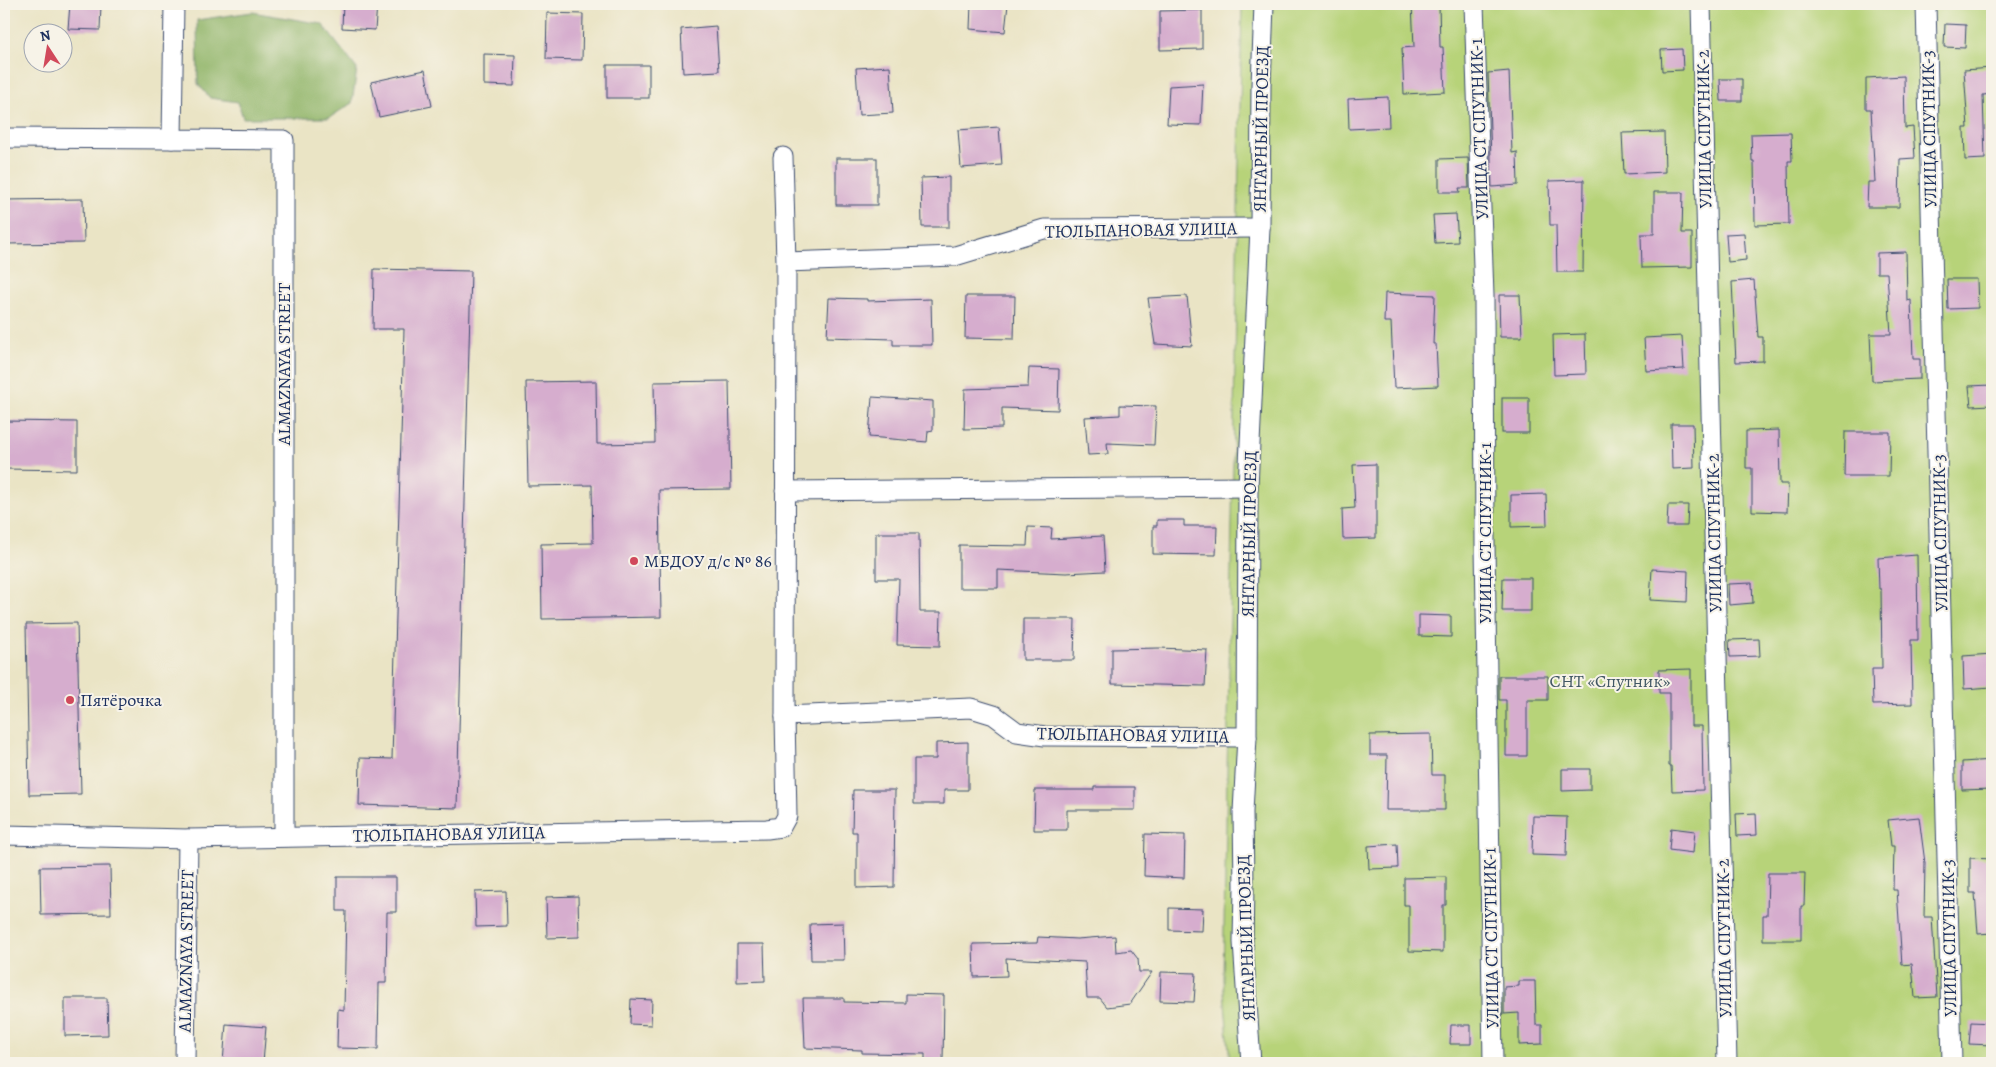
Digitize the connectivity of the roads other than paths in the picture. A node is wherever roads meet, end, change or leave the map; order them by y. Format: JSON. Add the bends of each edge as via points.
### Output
{"nodes":[{"id":1,"x":174,"y":4,"type":"edge"},
{"id":2,"x":1264,"y":4,"type":"edge"},
{"id":3,"x":1474,"y":4,"type":"edge"},
{"id":4,"x":1701,"y":4,"type":"edge"},
{"id":5,"x":1926,"y":4,"type":"edge"},
{"id":6,"x":4,"y":138,"type":"edge"},
{"id":7,"x":172,"y":139,"type":"junction"},
{"id":8,"x":783,"y":157,"type":"dead end"},
{"id":9,"x":1260,"y":228,"type":"junction"},
{"id":10,"x":786,"y":262,"type":"junction"},
{"id":11,"x":1248,"y":487,"type":"junction"},
{"id":12,"x":785,"y":491,"type":"junction"},
{"id":13,"x":785,"y":716,"type":"junction"},
{"id":14,"x":1247,"y":737,"type":"junction"},
{"id":15,"x":4,"y":835,"type":"edge"},
{"id":16,"x":284,"y":836,"type":"junction"},
{"id":17,"x":188,"y":839,"type":"junction"},
{"id":18,"x":185,"y":1063,"type":"edge"},
{"id":19,"x":1251,"y":1063,"type":"edge"},
{"id":20,"x":1493,"y":1063,"type":"edge"},
{"id":21,"x":1727,"y":1063,"type":"edge"},
{"id":22,"x":1952,"y":1063,"type":"edge"}],
"edges":[{"from":1,"to":7,"type":"street"},
{"from":2,"to":9,"type":"street","name":"ЯНТАРНЫЙ ПРОЕЗД"},
{"from":3,"to":20,"type":"street","name":"УЛИЦА СТ СПУТНИК-1","via":[[1484,296],[1484,545]]},
{"from":4,"to":21,"type":"street","name":"УЛИЦА СПУТНИК-2"},
{"from":5,"to":22,"type":"street","name":"УЛИЦА СПУТНИК-3"},
{"from":6,"to":7,"type":"street"},
{"from":7,"to":16,"type":"street","name":"ALMAZNAYA STREET","via":[[284,140]]},
{"from":8,"to":10,"type":"street","name":"ТЮЛЬПАНОВАЯ УЛИЦА"},
{"from":9,"to":10,"type":"street","name":"ТЮЛЬПАНОВАЯ УЛИЦА","via":[[1044,229],[955,256]]},
{"from":9,"to":11,"type":"street","name":"ЯНТАРНЫЙ ПРОЕЗД"},
{"from":10,"to":12,"type":"street","name":"ТЮЛЬПАНОВАЯ УЛИЦА"},
{"from":11,"to":12,"type":"street"},
{"from":11,"to":14,"type":"street","name":"ЯНТАРНЫЙ ПРОЕЗД"},
{"from":12,"to":13,"type":"street","name":"ТЮЛЬПАНОВАЯ УЛИЦА"},
{"from":13,"to":14,"type":"street","name":"ТЮЛЬПАНОВАЯ УЛИЦА","via":[[971,708],[994,715],[1017,732],[1044,736]]},
{"from":13,"to":16,"type":"street","name":"ТЮЛЬПАНОВАЯ УЛИЦА","via":[[787,816],[781,827]]},
{"from":14,"to":19,"type":"street","name":"ЯНТАРНЫЙ ПРОЕЗД","via":[[1243,812],[1243,942]]},
{"from":15,"to":17,"type":"street","name":"ТЮЛЬПАНОВАЯ УЛИЦА"},
{"from":16,"to":17,"type":"street","name":"ТЮЛЬПАНОВАЯ УЛИЦА"},
{"from":17,"to":18,"type":"street","name":"ALMAZNAYA STREET"}]}
